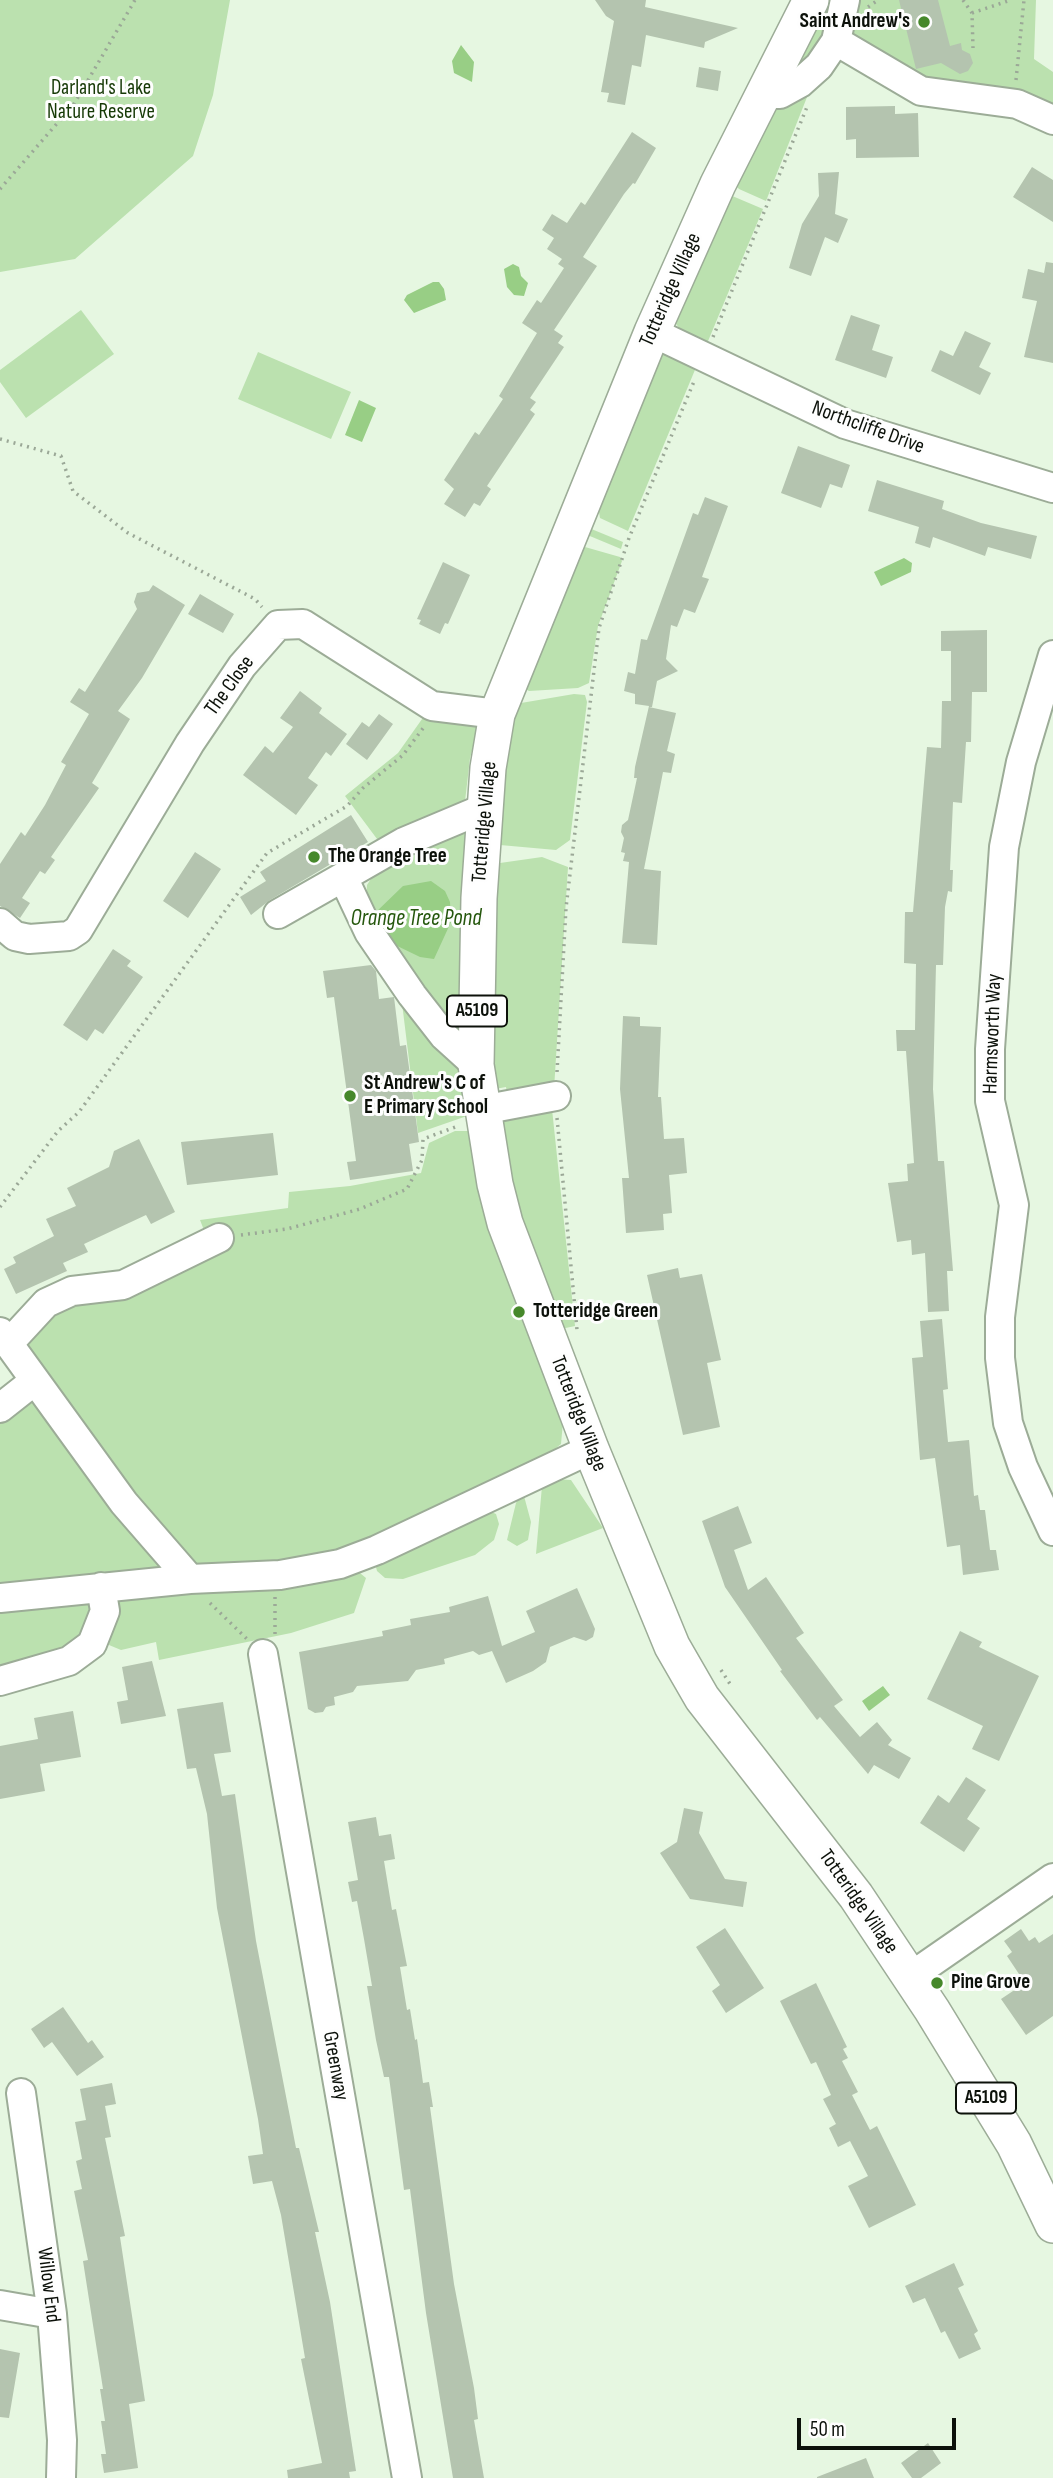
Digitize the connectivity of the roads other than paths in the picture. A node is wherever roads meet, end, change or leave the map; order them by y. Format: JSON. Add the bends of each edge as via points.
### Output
{"nodes":[{"id":1,"x":811,"y":0,"type":"edge"},
{"id":2,"x":845,"y":0,"type":"edge"},
{"id":3,"x":836,"y":41,"type":"junction"},
{"id":4,"x":763,"y":94,"type":"junction"},
{"id":5,"x":1053,"y":120,"type":"edge"},
{"id":6,"x":652,"y":332,"type":"junction"},
{"id":7,"x":1053,"y":488,"type":"edge"},
{"id":8,"x":1053,"y":655,"type":"edge"},
{"id":9,"x":497,"y":714,"type":"junction"},
{"id":10,"x":485,"y":808,"type":"junction"},
{"id":11,"x":343,"y":877,"type":"junction"},
{"id":12,"x":278,"y":914,"type":"dead end"},
{"id":13,"x":0,"y":923,"type":"edge"},
{"id":14,"x":480,"y":1091,"type":"junction"},
{"id":15,"x":555,"y":1096,"type":"road end"},
{"id":16,"x":219,"y":1238,"type":"road end"},
{"id":17,"x":5,"y":1337,"type":"edge"},
{"id":18,"x":33,"y":1382,"type":"junction"},
{"id":19,"x":0,"y":1408,"type":"edge"},
{"id":20,"x":591,"y":1449,"type":"junction"},
{"id":21,"x":1053,"y":1531,"type":"edge"},
{"id":22,"x":188,"y":1579,"type":"junction"},
{"id":23,"x":101,"y":1587,"type":"junction"},
{"id":24,"x":0,"y":1598,"type":"edge"},
{"id":25,"x":263,"y":1654,"type":"road end"},
{"id":26,"x":0,"y":1681,"type":"edge"},
{"id":27,"x":1053,"y":1878,"type":"edge"},
{"id":28,"x":910,"y":1977,"type":"junction"},
{"id":29,"x":21,"y":2093,"type":"dead end"},
{"id":30,"x":1053,"y":2225,"type":"edge"},
{"id":31,"x":0,"y":2305,"type":"edge"},
{"id":32,"x":52,"y":2314,"type":"junction"},
{"id":33,"x":61,"y":2478,"type":"edge"},
{"id":34,"x":407,"y":2478,"type":"edge"}],
"edges":[{"from":1,"to":4,"type":"main road","name":"Totteridge Village","number":"A5109"},
{"from":2,"to":3,"type":"street"},
{"from":3,"to":4,"type":"street","via":[[800,83],[780,94]]},
{"from":3,"to":5,"type":"street","via":[[921,91],[1017,103]]},
{"from":4,"to":6,"type":"main road","name":"Totteridge Village","number":"A5109"},
{"from":6,"to":7,"type":"street","name":"Northcliffe Drive","via":[[845,424]]},
{"from":6,"to":9,"type":"main road","name":"Totteridge Village","number":"A5109"},
{"from":8,"to":21,"type":"street","name":"Harmsworth Way","via":[[1021,762],[1004,847],[990,1049],[990,1101],[1014,1205],[1000,1317],[1006,1410],[1023,1467]]},
{"from":9,"to":10,"type":"main road","name":"Totteridge Village","number":"A5109"},
{"from":9,"to":13,"type":"street","name":"The Close","via":[[438,708],[303,624],[278,625],[242,666],[190,743],[78,930],[47,940],[15,936]]},
{"from":10,"to":11,"type":"street","via":[[404,842]]},
{"from":10,"to":14,"type":"main road","name":"Totteridge Village","number":"A5109","via":[[479,898]]},
{"from":11,"to":12,"type":"street"},
{"from":11,"to":14,"type":"street","via":[[369,932]]},
{"from":14,"to":15,"type":"street"},
{"from":14,"to":20,"type":"main road","name":"Totteridge Village","number":"A5109","via":[[505,1223]]},
{"from":16,"to":17,"type":"street","via":[[123,1285],[72,1291],[46,1303]]},
{"from":17,"to":18,"type":"street"},
{"from":18,"to":19,"type":"street"},
{"from":18,"to":22,"type":"street"},
{"from":20,"to":22,"type":"street","via":[[340,1564],[280,1575]]},
{"from":20,"to":28,"type":"main road","name":"Totteridge Village","number":"A5109","via":[[673,1646],[702,1698],[815,1840]]},
{"from":22,"to":23,"type":"street"},
{"from":23,"to":24,"type":"street"},
{"from":23,"to":26,"type":"street","via":[[104,1611],[93,1644],[69,1661]]},
{"from":25,"to":34,"type":"street","name":"Greenway"},
{"from":27,"to":28,"type":"street"},
{"from":28,"to":30,"type":"main road","number":"A5109","via":[[1014,2144]]},
{"from":29,"to":32,"type":"street","name":"Willow End"},
{"from":31,"to":32,"type":"street"},
{"from":32,"to":33,"type":"street","name":"Willow End"}]}
